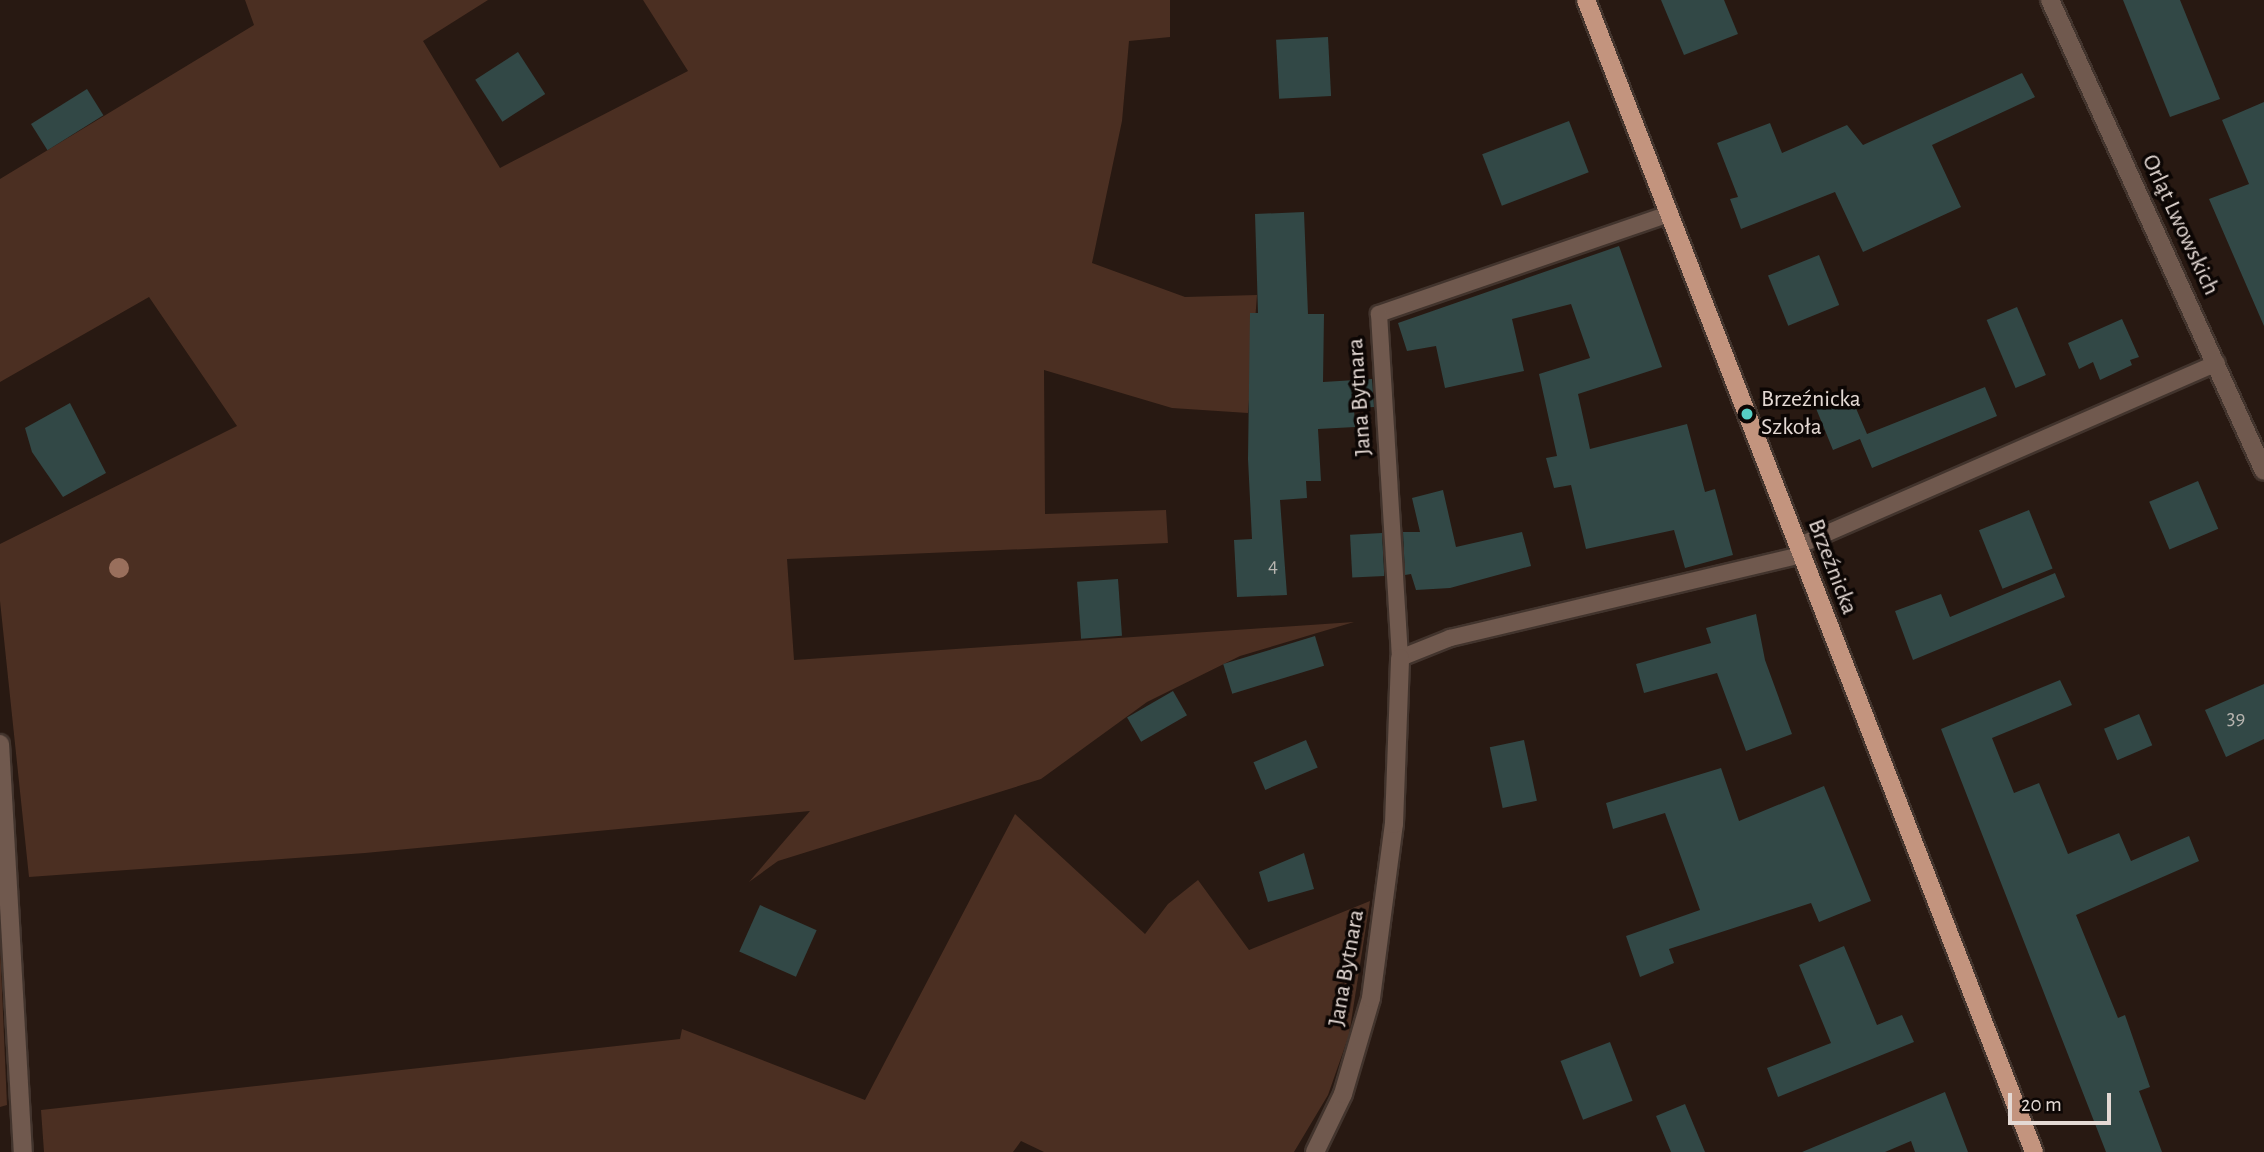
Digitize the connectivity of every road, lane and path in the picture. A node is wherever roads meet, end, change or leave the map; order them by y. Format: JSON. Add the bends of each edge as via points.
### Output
{"nodes":[{"id":1,"x":1586,"y":0,"type":"edge"},
{"id":2,"x":2050,"y":0,"type":"edge"},
{"id":3,"x":1670,"y":214,"type":"junction"},
{"id":4,"x":2217,"y":363,"type":"junction"},
{"id":5,"x":2264,"y":471,"type":"edge"},
{"id":6,"x":1799,"y":550,"type":"junction"},
{"id":7,"x":1401,"y":658,"type":"junction"},
{"id":8,"x":0,"y":744,"type":"edge"},
{"id":9,"x":23,"y":1152,"type":"edge"},
{"id":10,"x":1315,"y":1152,"type":"edge"},
{"id":11,"x":2034,"y":1152,"type":"edge"}],
"edges":[{"from":1,"to":3,"type":"main road","name":"Brzeźnicka"},
{"from":2,"to":4,"type":"street","name":"Orląt Lwowskich"},
{"from":3,"to":6,"type":"main road","name":"Brzeźnicka"},
{"from":3,"to":7,"type":"lane","name":"Jana Bytnara","via":[[1379,314]]},
{"from":4,"to":5,"type":"street","name":"Orląt Lwowskich"},
{"from":4,"to":6,"type":"lane"},
{"from":6,"to":7,"type":"lane","via":[[1450,638]]},
{"from":6,"to":11,"type":"main road","name":"Brzeźnicka"},
{"from":7,"to":10,"type":"street","name":"Jana Bytnara","via":[[1394,824],[1371,998],[1343,1094]]},
{"from":8,"to":9,"type":"street"}]}
